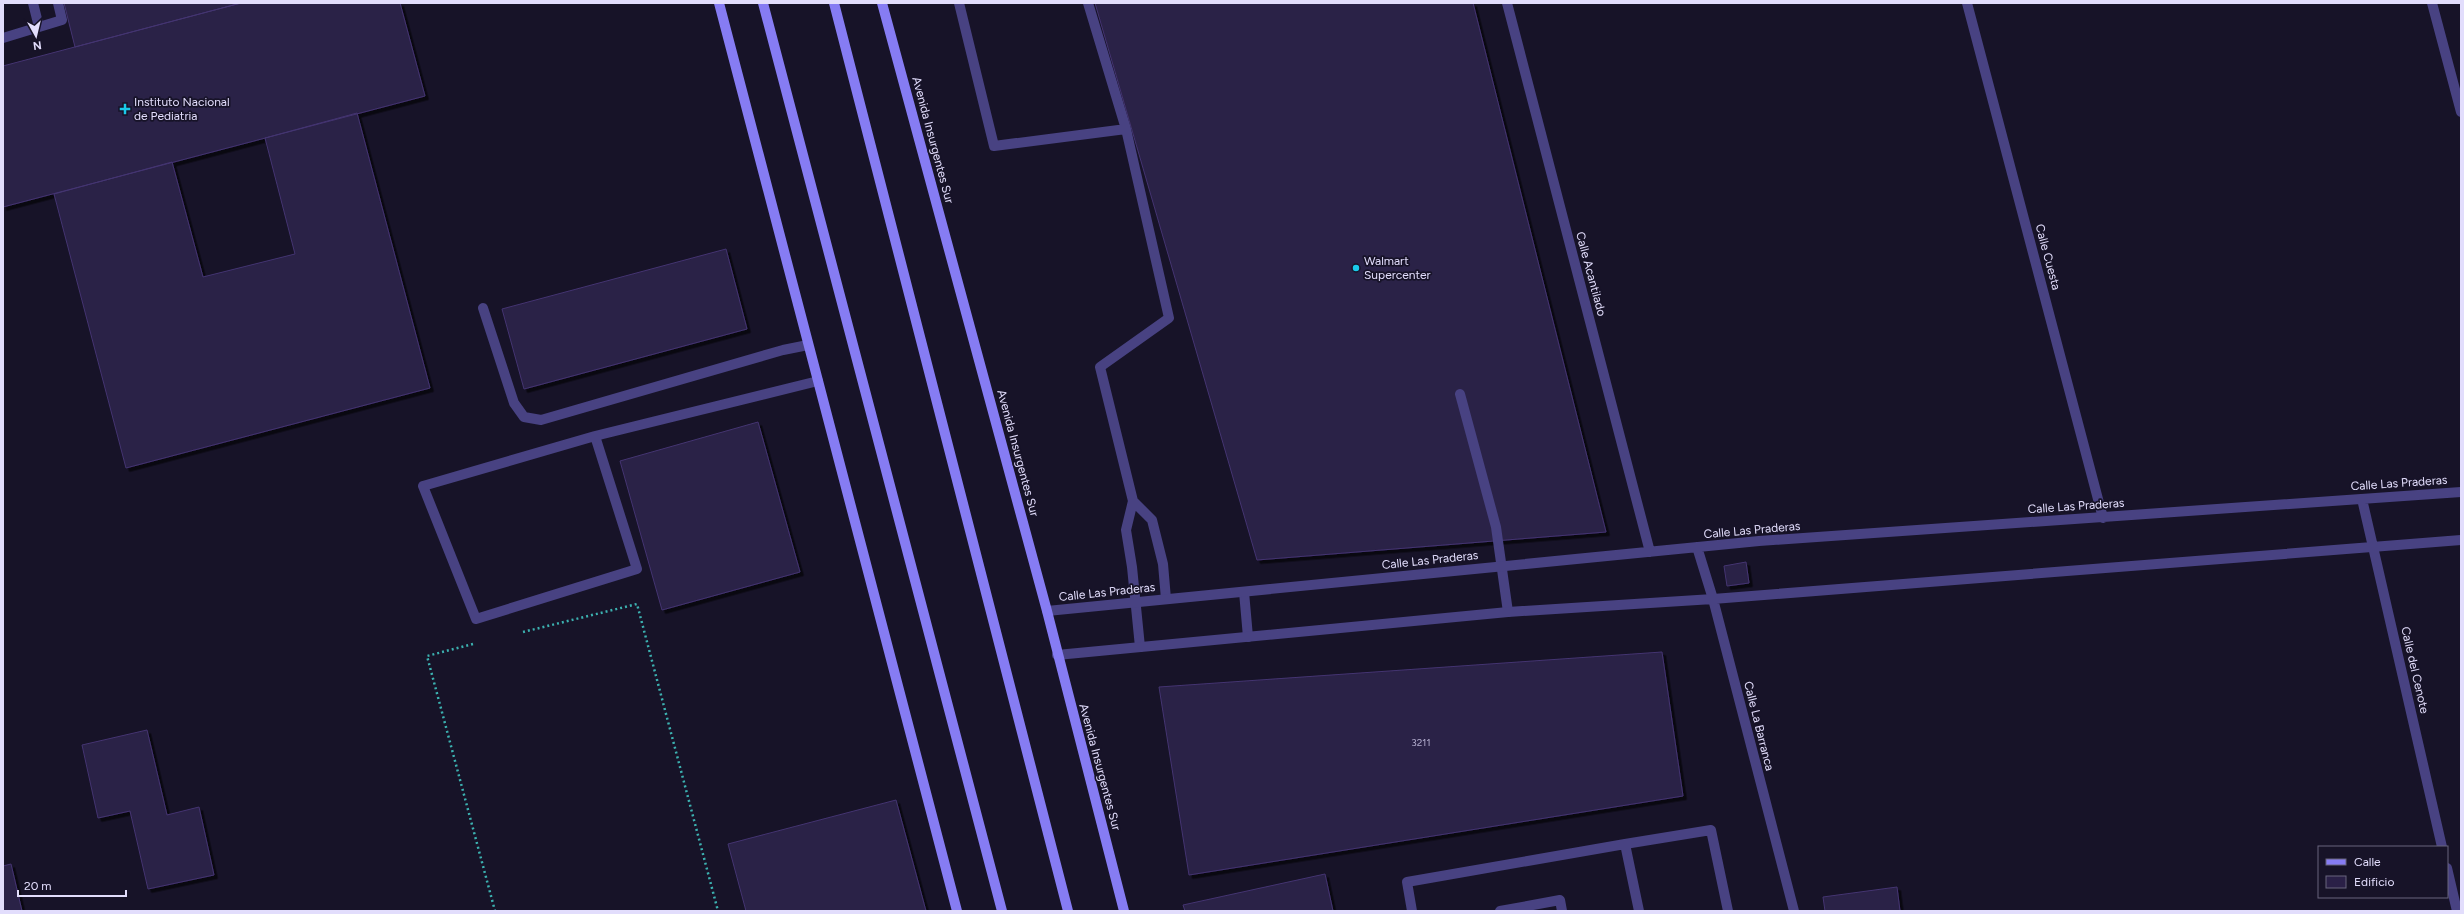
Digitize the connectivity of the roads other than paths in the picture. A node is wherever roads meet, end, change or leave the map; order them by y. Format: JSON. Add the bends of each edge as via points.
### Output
{"nodes":[{"id":1,"x":33,"y":3,"type":"edge"},
{"id":2,"x":58,"y":3,"type":"edge"},
{"id":3,"x":718,"y":3,"type":"edge"},
{"id":4,"x":764,"y":3,"type":"edge"},
{"id":5,"x":834,"y":3,"type":"edge"},
{"id":6,"x":882,"y":3,"type":"edge"},
{"id":7,"x":959,"y":3,"type":"edge"},
{"id":8,"x":1088,"y":3,"type":"edge"},
{"id":9,"x":1507,"y":3,"type":"edge"},
{"id":10,"x":1967,"y":3,"type":"edge"},
{"id":11,"x":2432,"y":3,"type":"edge"},
{"id":12,"x":39,"y":27,"type":"junction"},
{"id":13,"x":3,"y":38,"type":"edge"},
{"id":14,"x":2461,"y":112,"type":"edge"},
{"id":15,"x":1126,"y":130,"type":"junction"},
{"id":16,"x":483,"y":308,"type":"dead end"},
{"id":17,"x":808,"y":345,"type":"junction"},
{"id":18,"x":818,"y":381,"type":"junction"},
{"id":19,"x":1460,"y":394,"type":"dead end"},
{"id":20,"x":595,"y":436,"type":"junction"},
{"id":21,"x":2461,"y":492,"type":"edge"},
{"id":22,"x":2362,"y":499,"type":"junction"},
{"id":23,"x":1134,"y":501,"type":"junction"},
{"id":24,"x":2103,"y":518,"type":"junction"},
{"id":25,"x":2461,"y":540,"type":"edge"},
{"id":26,"x":2373,"y":546,"type":"junction"},
{"id":27,"x":1697,"y":547,"type":"junction"},
{"id":28,"x":1650,"y":552,"type":"junction"},
{"id":29,"x":1502,"y":566,"type":"junction"},
{"id":30,"x":1244,"y":592,"type":"junction"},
{"id":31,"x":1166,"y":599,"type":"junction"},
{"id":32,"x":1713,"y":599,"type":"junction"},
{"id":33,"x":1136,"y":602,"type":"junction"},
{"id":34,"x":1047,"y":611,"type":"junction"},
{"id":35,"x":1508,"y":612,"type":"junction"},
{"id":36,"x":1248,"y":637,"type":"junction"},
{"id":37,"x":1140,"y":647,"type":"junction"},
{"id":38,"x":1057,"y":655,"type":"junction"},
{"id":39,"x":1625,"y":844,"type":"junction"},
{"id":40,"x":2442,"y":846,"type":"edge"},
{"id":41,"x":2448,"y":872,"type":"edge"},
{"id":42,"x":957,"y":911,"type":"edge"},
{"id":43,"x":1002,"y":911,"type":"edge"},
{"id":44,"x":1068,"y":911,"type":"edge"},
{"id":45,"x":1124,"y":911,"type":"edge"},
{"id":46,"x":1412,"y":911,"type":"edge"},
{"id":47,"x":1500,"y":911,"type":"edge"},
{"id":48,"x":1562,"y":911,"type":"edge"},
{"id":49,"x":1639,"y":911,"type":"edge"},
{"id":50,"x":1728,"y":911,"type":"edge"},
{"id":51,"x":1794,"y":911,"type":"edge"},
{"id":52,"x":2457,"y":911,"type":"edge"}],
"edges":[{"from":1,"to":12,"type":"street"},
{"from":2,"to":12,"type":"street","via":[[62,20]]},
{"from":3,"to":17,"type":"main road"},
{"from":4,"to":43,"type":"main road"},
{"from":5,"to":44,"type":"main road"},
{"from":6,"to":34,"type":"main road","name":"Avenida Insurgentes Sur"},
{"from":7,"to":15,"type":"street","via":[[994,146]]},
{"from":8,"to":15,"type":"street"},
{"from":9,"to":28,"type":"street","name":"Calle Acantilado"},
{"from":10,"to":24,"type":"street","name":"Calle Cuesta"},
{"from":11,"to":14,"type":"street"},
{"from":12,"to":13,"type":"street"},
{"from":15,"to":23,"type":"street","via":[[1169,318],[1100,367]]},
{"from":16,"to":17,"type":"street","via":[[514,403],[524,417],[541,420]]},
{"from":17,"to":18,"type":"main road"},
{"from":18,"to":20,"type":"street"},
{"from":18,"to":42,"type":"main road"},
{"from":19,"to":29,"type":"street","via":[[1496,527]]},
{"from":20,"to":20,"type":"street","via":[[423,486],[476,619],[637,569]]},
{"from":21,"to":22,"type":"street","name":"Calle Las Praderas"},
{"from":22,"to":24,"type":"street","name":"Calle Las Praderas"},
{"from":22,"to":26,"type":"street","name":"Calle del Cenote"},
{"from":23,"to":31,"type":"street","via":[[1152,520],[1162,564]]},
{"from":23,"to":33,"type":"street","via":[[1126,530]]},
{"from":24,"to":27,"type":"street","name":"Calle Las Praderas"},
{"from":25,"to":26,"type":"street"},
{"from":26,"to":32,"type":"street"},
{"from":26,"to":40,"type":"street","name":"Calle del Cenote"},
{"from":27,"to":28,"type":"street","name":"Calle Las Praderas"},
{"from":27,"to":32,"type":"street","name":"Calle La Barranca"},
{"from":28,"to":29,"type":"street","name":"Calle Las Praderas"},
{"from":29,"to":30,"type":"street","name":"Calle Las Praderas"},
{"from":29,"to":35,"type":"street"},
{"from":30,"to":31,"type":"street","name":"Calle Las Praderas"},
{"from":30,"to":36,"type":"street"},
{"from":31,"to":33,"type":"street","name":"Calle Las Praderas"},
{"from":32,"to":35,"type":"street"},
{"from":32,"to":51,"type":"street","name":"Calle La Barranca"},
{"from":33,"to":34,"type":"street","name":"Calle Las Praderas"},
{"from":33,"to":37,"type":"street"},
{"from":34,"to":38,"type":"main road","name":"Avenida Insurgentes Sur"},
{"from":35,"to":36,"type":"street"},
{"from":36,"to":37,"type":"street"},
{"from":37,"to":38,"type":"street"},
{"from":38,"to":45,"type":"main road","name":"Avenida Insurgentes Sur"},
{"from":39,"to":46,"type":"street","via":[[1407,882]]},
{"from":39,"to":49,"type":"street"},
{"from":39,"to":50,"type":"street","via":[[1711,830]]},
{"from":41,"to":52,"type":"street"},
{"from":47,"to":48,"type":"street","via":[[1560,900]]}]}
